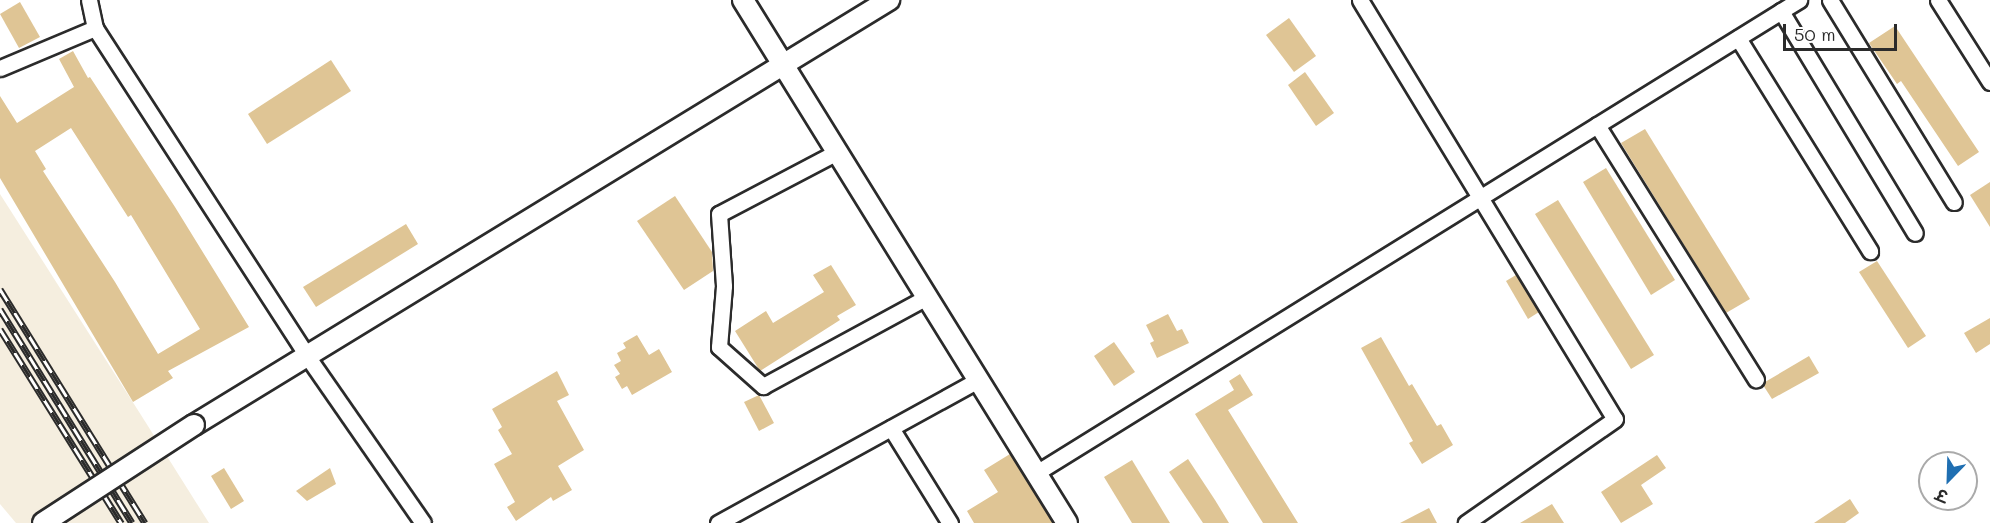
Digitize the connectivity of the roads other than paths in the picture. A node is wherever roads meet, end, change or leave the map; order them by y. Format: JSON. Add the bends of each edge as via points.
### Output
{"nodes":[{"id":1,"x":89,"y":0,"type":"edge"},
{"id":2,"x":743,"y":0,"type":"edge"},
{"id":3,"x":889,"y":0,"type":"edge"},
{"id":4,"x":1360,"y":0,"type":"edge"},
{"id":5,"x":1799,"y":0,"type":"edge"},
{"id":6,"x":1830,"y":0,"type":"edge"},
{"id":7,"x":1938,"y":0,"type":"edge"},
{"id":8,"x":1781,"y":11,"type":"junction"},
{"id":9,"x":95,"y":28,"type":"junction"},
{"id":10,"x":1738,"y":38,"type":"junction"},
{"id":11,"x":783,"y":65,"type":"junction"},
{"id":12,"x":0,"y":68,"type":"edge"},
{"id":13,"x":1990,"y":82,"type":"edge"},
{"id":14,"x":1597,"y":125,"type":"junction"},
{"id":15,"x":837,"y":152,"type":"junction"},
{"id":16,"x":1481,"y":197,"type":"junction"},
{"id":17,"x":1954,"y":202,"type":"dead end"},
{"id":18,"x":1916,"y":233,"type":"dead end"},
{"id":19,"x":1870,"y":251,"type":"dead end"},
{"id":20,"x":927,"y":297,"type":"junction"},
{"id":21,"x":308,"y":356,"type":"junction"},
{"id":22,"x":1756,"y":379,"type":"dead end"},
{"id":23,"x":978,"y":380,"type":"junction"},
{"id":24,"x":891,"y":428,"type":"junction"},
{"id":25,"x":1036,"y":473,"type":"junction"},
{"id":26,"x":43,"y":523,"type":"edge"},
{"id":27,"x":423,"y":523,"type":"edge"},
{"id":28,"x":718,"y":523,"type":"edge"},
{"id":29,"x":950,"y":523,"type":"edge"},
{"id":30,"x":1067,"y":523,"type":"edge"},
{"id":31,"x":1466,"y":523,"type":"edge"}],
"edges":[{"from":1,"to":9,"type":"street"},
{"from":2,"to":11,"type":"street"},
{"from":3,"to":11,"type":"street"},
{"from":4,"to":16,"type":"street"},
{"from":5,"to":8,"type":"street"},
{"from":6,"to":17,"type":"street"},
{"from":7,"to":13,"type":"street"},
{"from":8,"to":10,"type":"street"},
{"from":8,"to":18,"type":"street"},
{"from":9,"to":12,"type":"street"},
{"from":9,"to":21,"type":"street"},
{"from":10,"to":14,"type":"street"},
{"from":10,"to":19,"type":"street"},
{"from":11,"to":15,"type":"street"},
{"from":11,"to":21,"type":"street"},
{"from":14,"to":16,"type":"street"},
{"from":14,"to":22,"type":"street"},
{"from":15,"to":20,"type":"street"},
{"from":15,"to":20,"type":"street","via":[[719,214],[724,286],[719,347],[763,386]]},
{"from":16,"to":25,"type":"street"},
{"from":16,"to":31,"type":"street","via":[[1615,419]]},
{"from":20,"to":23,"type":"street"},
{"from":21,"to":26,"type":"street","bridge":true},
{"from":21,"to":27,"type":"street"},
{"from":23,"to":24,"type":"street"},
{"from":23,"to":25,"type":"street"},
{"from":24,"to":28,"type":"street"},
{"from":24,"to":29,"type":"street"},
{"from":25,"to":30,"type":"street"}]}
